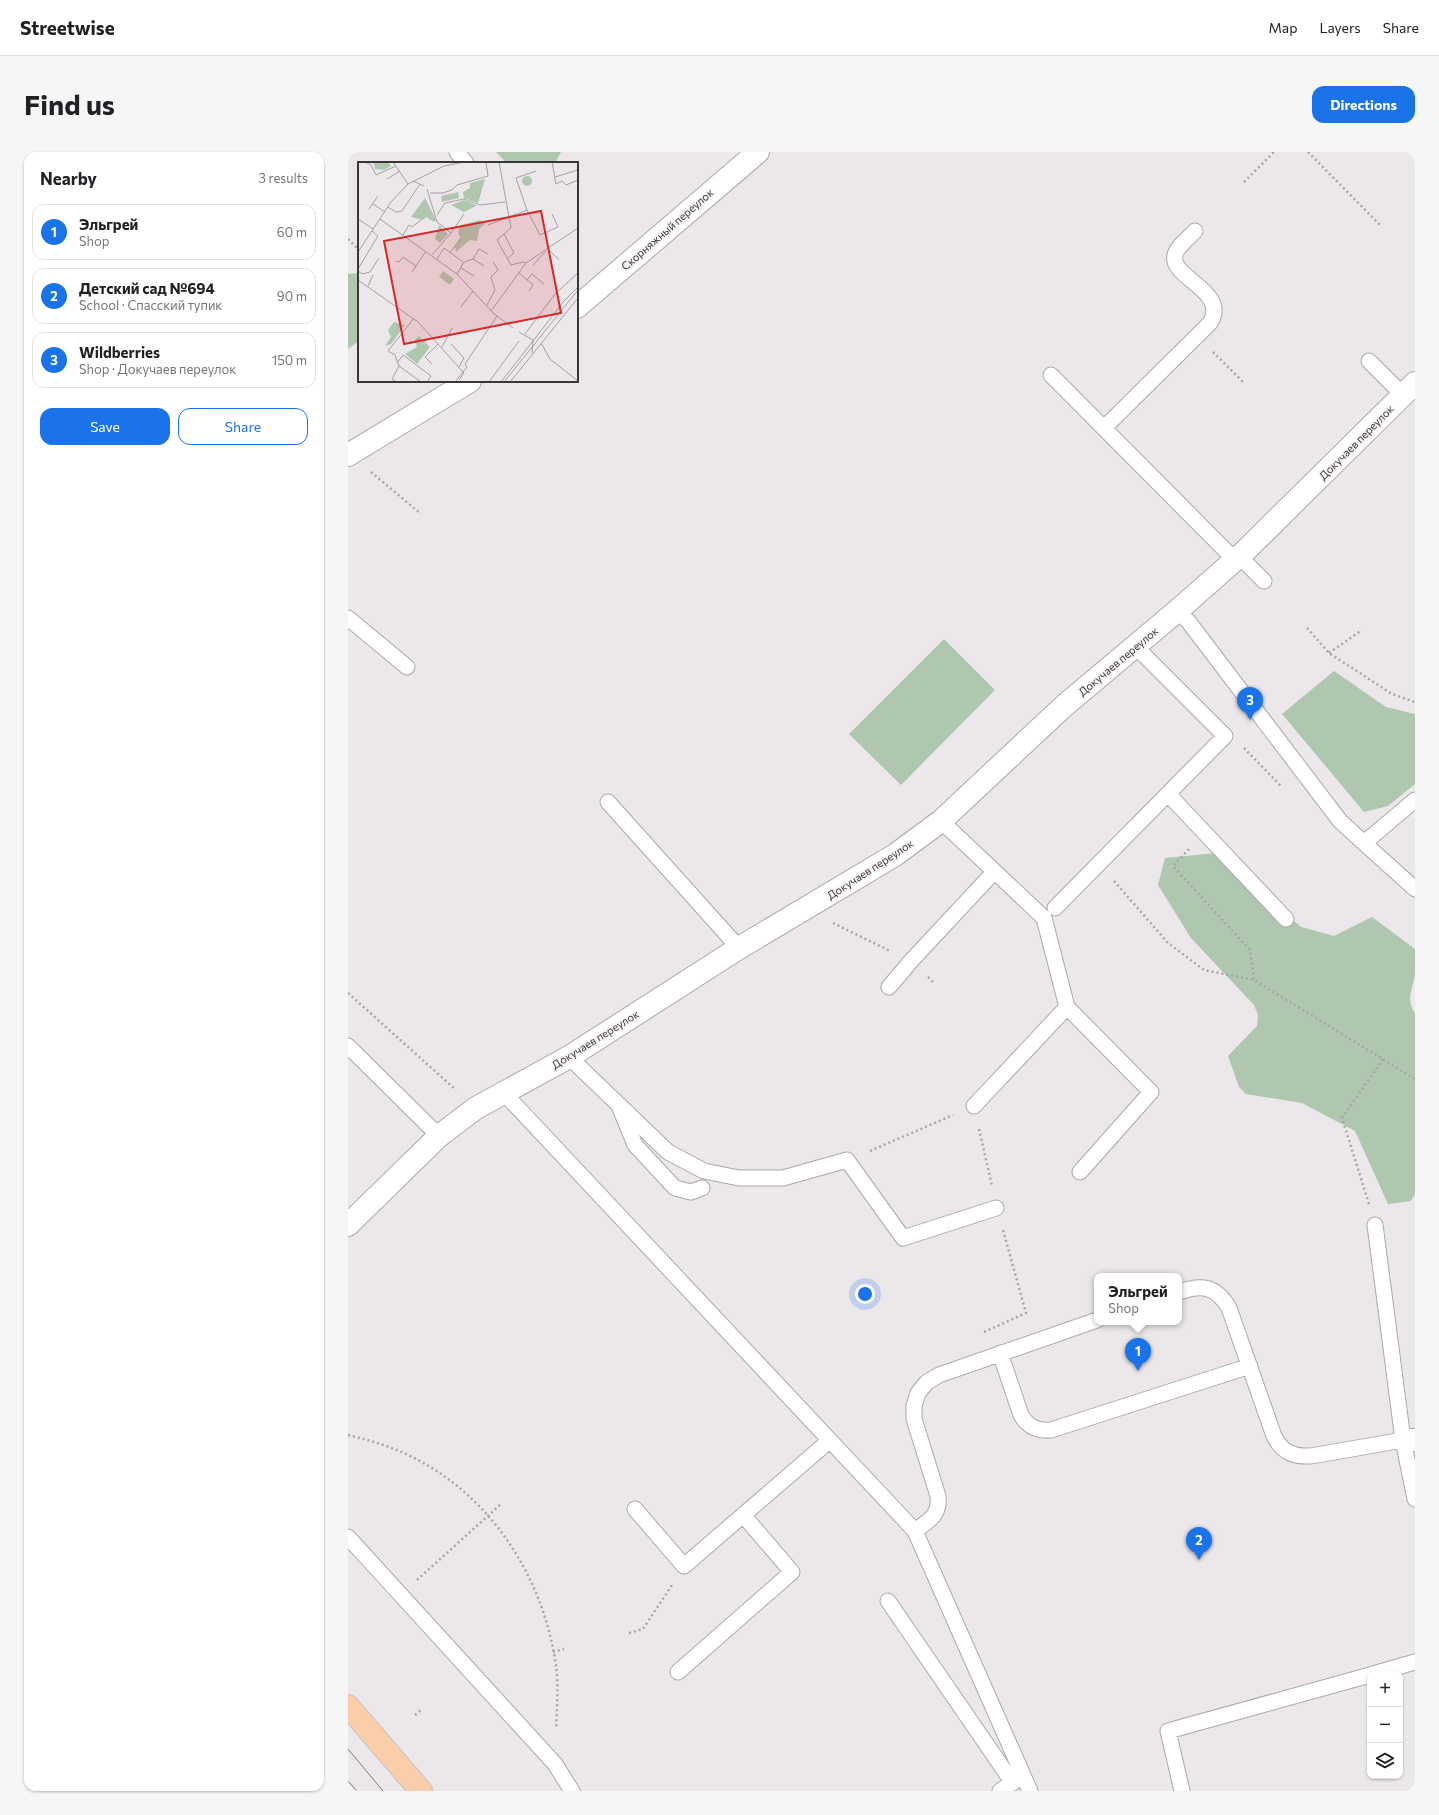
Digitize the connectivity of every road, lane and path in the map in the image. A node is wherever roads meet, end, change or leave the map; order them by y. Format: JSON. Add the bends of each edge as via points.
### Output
{"nodes":[{"id":1,"x":457,"y":152,"type":"edge"},
{"id":2,"x":758,"y":152,"type":"edge"},
{"id":3,"x":1274,"y":152,"type":"edge"},
{"id":4,"x":1308,"y":152,"type":"edge"},
{"id":5,"x":465,"y":162,"type":"edge"},
{"id":6,"x":1244,"y":182,"type":"dead end"},
{"id":7,"x":1382,"y":226,"type":"dead end"},
{"id":8,"x":1195,"y":231,"type":"dead end"},
{"id":9,"x":348,"y":239,"type":"edge"},
{"id":10,"x":358,"y":249,"type":"edge"},
{"id":11,"x":579,"y":300,"type":"edge"},
{"id":12,"x":1197,"y":336,"type":"junction"},
{"id":13,"x":1369,"y":361,"type":"dead end"},
{"id":14,"x":1051,"y":375,"type":"dead end"},
{"id":15,"x":468,"y":382,"type":"edge"},
{"id":16,"x":1242,"y":382,"type":"dead end"},
{"id":17,"x":1409,"y":389,"type":"edge"},
{"id":18,"x":1104,"y":428,"type":"junction"},
{"id":19,"x":349,"y":455,"type":"edge"},
{"id":20,"x":421,"y":514,"type":"dead end"},
{"id":21,"x":1237,"y":558,"type":"junction"},
{"id":22,"x":1264,"y":581,"type":"dead end"},
{"id":23,"x":1177,"y":611,"type":"junction"},
{"id":24,"x":348,"y":618,"type":"edge"},
{"id":25,"x":1307,"y":628,"type":"dead end"},
{"id":26,"x":1362,"y":630,"type":"dead end"},
{"id":27,"x":1135,"y":646,"type":"junction"},
{"id":28,"x":1329,"y":653,"type":"junction"},
{"id":29,"x":407,"y":667,"type":"dead end"},
{"id":30,"x":1415,"y":702,"type":"edge"},
{"id":31,"x":1168,"y":794,"type":"junction"},
{"id":32,"x":1415,"y":800,"type":"edge"},
{"id":33,"x":608,"y":802,"type":"dead end"},
{"id":34,"x":941,"y":821,"type":"junction"},
{"id":35,"x":1205,"y":833,"type":"junction"},
{"id":36,"x":1364,"y":842,"type":"junction"},
{"id":37,"x":1099,"y":863,"type":"junction"},
{"id":38,"x":994,"y":872,"type":"junction"},
{"id":39,"x":1415,"y":889,"type":"edge"},
{"id":40,"x":810,"y":907,"type":"junction"},
{"id":41,"x":1055,"y":908,"type":"dead end"},
{"id":42,"x":1286,"y":919,"type":"dead end"},
{"id":43,"x":738,"y":948,"type":"junction"},
{"id":44,"x":911,"y":961,"type":"junction"},
{"id":45,"x":1254,"y":980,"type":"junction"},
{"id":46,"x":934,"y":983,"type":"dead end"},
{"id":47,"x":889,"y":987,"type":"dead end"},
{"id":48,"x":348,"y":993,"type":"edge"},
{"id":49,"x":1068,"y":1007,"type":"junction"},
{"id":50,"x":348,"y":1046,"type":"edge"},
{"id":51,"x":569,"y":1057,"type":"junction"},
{"id":52,"x":1383,"y":1059,"type":"junction"},
{"id":53,"x":1415,"y":1079,"type":"edge"},
{"id":54,"x":503,"y":1092,"type":"junction"},
{"id":55,"x":617,"y":1102,"type":"junction"},
{"id":56,"x":974,"y":1106,"type":"dead end"},
{"id":57,"x":476,"y":1108,"type":"junction"},
{"id":58,"x":439,"y":1136,"type":"junction"},
{"id":59,"x":1080,"y":1172,"type":"dead end"},
{"id":60,"x":702,"y":1188,"type":"dead end"},
{"id":61,"x":996,"y":1208,"type":"dead end"},
{"id":62,"x":348,"y":1225,"type":"edge"},
{"id":63,"x":1376,"y":1225,"type":"joint"},
{"id":64,"x":1182,"y":1291,"type":"edge"},
{"id":65,"x":1094,"y":1321,"type":"edge"},
{"id":66,"x":1000,"y":1353,"type":"junction"},
{"id":67,"x":1250,"y":1366,"type":"junction"},
{"id":68,"x":348,"y":1435,"type":"edge"},
{"id":69,"x":1409,"y":1440,"type":"edge"},
{"id":70,"x":829,"y":1441,"type":"junction"},
{"id":71,"x":1415,"y":1498,"type":"edge"},
{"id":72,"x":501,"y":1504,"type":"dead end"},
{"id":73,"x":635,"y":1509,"type":"dead end"},
{"id":74,"x":744,"y":1515,"type":"junction"},
{"id":75,"x":488,"y":1516,"type":"junction"},
{"id":76,"x":915,"y":1531,"type":"junction"},
{"id":77,"x":348,"y":1537,"type":"edge"},
{"id":78,"x":684,"y":1566,"type":"junction"},
{"id":79,"x":401,"y":1595,"type":"junction"},
{"id":80,"x":888,"y":1601,"type":"dead end"},
{"id":81,"x":629,"y":1633,"type":"dead end"},
{"id":82,"x":564,"y":1649,"type":"dead end"},
{"id":83,"x":553,"y":1652,"type":"junction"},
{"id":84,"x":1415,"y":1662,"type":"edge"},
{"id":85,"x":1382,"y":1671,"type":"edge"},
{"id":86,"x":678,"y":1672,"type":"dead end"},
{"id":87,"x":1367,"y":1675,"type":"edge"},
{"id":88,"x":557,"y":1692,"type":"dead end"},
{"id":89,"x":348,"y":1706,"type":"edge"},
{"id":90,"x":421,"y":1710,"type":"dead end"},
{"id":91,"x":415,"y":1715,"type":"dead end"},
{"id":92,"x":1018,"y":1779,"type":"junction"},
{"id":93,"x":421,"y":1791,"type":"edge"},
{"id":94,"x":572,"y":1791,"type":"edge"},
{"id":95,"x":1000,"y":1791,"type":"edge"},
{"id":96,"x":1030,"y":1791,"type":"edge"},
{"id":97,"x":1182,"y":1791,"type":"edge"}],
"edges":[{"from":1,"to":5,"type":"lane"},
{"from":2,"to":11,"type":"street","name":"Скорняжный переулок"},
{"from":3,"to":6,"type":"path"},
{"from":4,"to":7,"type":"path"},
{"from":8,"to":12,"type":"lane","via":[[1178,248],[1174,259],[1214,306],[1213,317]]},
{"from":9,"to":10,"type":"path"},
{"from":12,"to":16,"type":"path"},
{"from":12,"to":18,"type":"lane"},
{"from":13,"to":17,"type":"lane"},
{"from":14,"to":18,"type":"lane"},
{"from":15,"to":19,"type":"street"},
{"from":17,"to":21,"type":"street","name":"Докучаев переулок"},
{"from":18,"to":21,"type":"lane"},
{"from":19,"to":20,"type":"path"},
{"from":21,"to":22,"type":"lane"},
{"from":21,"to":23,"type":"street","name":"Докучаев переулок"},
{"from":23,"to":27,"type":"street","name":"Докучаев переулок"},
{"from":23,"to":36,"type":"lane","via":[[1340,821]]},
{"from":24,"to":29,"type":"lane"},
{"from":25,"to":28,"type":"path"},
{"from":26,"to":28,"type":"path"},
{"from":27,"to":31,"type":"lane","via":[[1225,736]]},
{"from":27,"to":34,"type":"street","name":"Докучаев переулок","via":[[1064,706]]},
{"from":28,"to":30,"type":"path","via":[[1392,694]]},
{"from":31,"to":35,"type":"lane"},
{"from":31,"to":37,"type":"lane"},
{"from":32,"to":36,"type":"lane"},
{"from":33,"to":43,"type":"lane"},
{"from":34,"to":38,"type":"lane"},
{"from":34,"to":40,"type":"street","name":"Докучаев переулок","via":[[895,855]]},
{"from":35,"to":42,"type":"lane"},
{"from":35,"to":45,"type":"path","via":[[1173,866],[1250,950]]},
{"from":36,"to":39,"type":"lane"},
{"from":37,"to":41,"type":"lane"},
{"from":37,"to":45,"type":"path","via":[[1168,944],[1204,970]]},
{"from":38,"to":44,"type":"lane"},
{"from":38,"to":49,"type":"lane","via":[[1044,918]]},
{"from":40,"to":43,"type":"street","name":"Докучаев переулок"},
{"from":40,"to":44,"type":"path","via":[[832,922]]},
{"from":43,"to":51,"type":"street","name":"Докучаев переулок"},
{"from":44,"to":46,"type":"path"},
{"from":44,"to":47,"type":"lane"},
{"from":45,"to":52,"type":"path"},
{"from":48,"to":57,"type":"path"},
{"from":49,"to":56,"type":"lane"},
{"from":49,"to":59,"type":"lane","via":[[1151,1092]]},
{"from":50,"to":58,"type":"lane"},
{"from":51,"to":54,"type":"street","name":"Докучаев переулок"},
{"from":51,"to":55,"type":"lane"},
{"from":52,"to":53,"type":"path"},
{"from":52,"to":63,"type":"path","via":[[1342,1118]]},
{"from":54,"to":57,"type":"street","name":"Докучаев переулок"},
{"from":54,"to":70,"type":"lane"},
{"from":55,"to":60,"type":"lane","via":[[635,1145],[675,1188],[691,1192]]},
{"from":55,"to":61,"type":"lane","via":[[668,1152],[704,1171],[739,1178],[782,1178],[847,1160],[903,1238]]},
{"from":57,"to":58,"type":"street","name":"Докучаев переулок"},
{"from":58,"to":62,"type":"street","name":"Докучаев переулок"},
{"from":63,"to":69,"type":"lane"},
{"from":64,"to":67,"type":"lane","via":[[1202,1287],[1213,1290],[1223,1297]]},
{"from":65,"to":66,"type":"lane"},
{"from":66,"to":67,"type":"lane","via":[[1021,1415],[1026,1423],[1042,1431]]},
{"from":66,"to":76,"type":"lane","via":[[939,1375],[927,1382],[918,1393],[914,1419],[939,1505],[936,1514]]},
{"from":67,"to":69,"type":"lane","via":[[1274,1436],[1279,1446],[1288,1453],[1299,1457],[1311,1456]]},
{"from":68,"to":75,"type":"path","via":[[379,1443],[437,1472],[463,1491]]},
{"from":69,"to":71,"type":"lane"},
{"from":70,"to":74,"type":"lane"},
{"from":70,"to":76,"type":"lane"},
{"from":72,"to":75,"type":"path"},
{"from":73,"to":78,"type":"lane"},
{"from":74,"to":78,"type":"lane"},
{"from":74,"to":86,"type":"lane","via":[[792,1572]]},
{"from":75,"to":79,"type":"path"},
{"from":75,"to":83,"type":"path","via":[[525,1567],[549,1628]]},
{"from":76,"to":92,"type":"lane"},
{"from":77,"to":79,"type":"lane"},
{"from":78,"to":81,"type":"path","via":[[643,1629]]},
{"from":79,"to":94,"type":"lane","via":[[555,1764]]},
{"from":80,"to":92,"type":"lane"},
{"from":82,"to":83,"type":"path"},
{"from":83,"to":88,"type":"path"},
{"from":84,"to":85,"type":"lane"},
{"from":87,"to":97,"type":"lane","via":[[1168,1731]]},
{"from":89,"to":93,"type":"main road"},
{"from":90,"to":91,"type":"path"},
{"from":92,"to":95,"type":"lane"},
{"from":92,"to":96,"type":"lane"}]}
